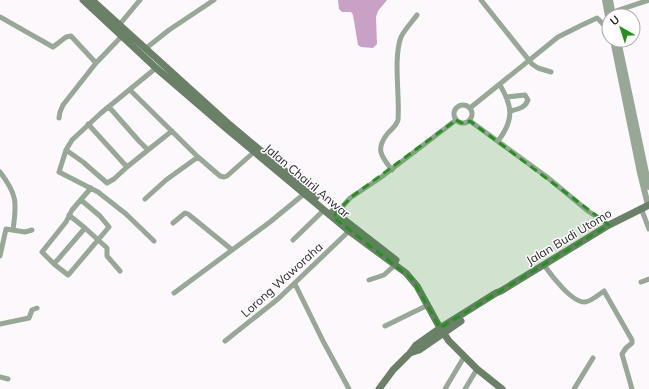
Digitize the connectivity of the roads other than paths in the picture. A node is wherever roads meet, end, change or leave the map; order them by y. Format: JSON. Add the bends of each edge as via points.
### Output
{"nodes":[{"id":1,"x":83,"y":0,"type":"edge"},
{"id":2,"x":92,"y":0,"type":"edge"},
{"id":3,"x":140,"y":0,"type":"edge"},
{"id":4,"x":214,"y":0,"type":"edge"},
{"id":5,"x":481,"y":0,"type":"edge"},
{"id":6,"x":648,"y":0,"type":"edge"},
{"id":7,"x":627,"y":8,"type":"edge"},
{"id":8,"x":417,"y":15,"type":"dead end"},
{"id":9,"x":0,"y":17,"type":"edge"},
{"id":10,"x":601,"y":22,"type":"edge"},
{"id":11,"x":120,"y":24,"type":"junction"},
{"id":12,"x":122,"y":36,"type":"junction"},
{"id":13,"x":146,"y":48,"type":"junction"},
{"id":14,"x":615,"y":48,"type":"edge"},
{"id":15,"x":620,"y":48,"type":"edge"},
{"id":16,"x":529,"y":60,"type":"junction"},
{"id":17,"x":96,"y":63,"type":"junction"},
{"id":18,"x":156,"y":68,"type":"junction"},
{"id":19,"x":551,"y":72,"type":"dead end"},
{"id":20,"x":178,"y":82,"type":"junction"},
{"id":21,"x":500,"y":85,"type":"junction"},
{"id":22,"x":130,"y":90,"type":"junction"},
{"id":23,"x":507,"y":97,"type":"junction"},
{"id":24,"x":108,"y":106,"type":"junction"},
{"id":25,"x":470,"y":108,"type":"junction"},
{"id":26,"x":510,"y":111,"type":"junction"},
{"id":27,"x":59,"y":118,"type":"dead end"},
{"id":28,"x":456,"y":120,"type":"junction"},
{"id":29,"x":470,"y":121,"type":"junction"},
{"id":30,"x":88,"y":124,"type":"junction"},
{"id":31,"x":172,"y":131,"type":"junction"},
{"id":32,"x":498,"y":140,"type":"junction"},
{"id":33,"x":66,"y":150,"type":"junction"},
{"id":34,"x":148,"y":150,"type":"junction"},
{"id":35,"x":254,"y":152,"type":"junction"},
{"id":36,"x":198,"y":157,"type":"junction"},
{"id":37,"x":127,"y":167,"type":"junction"},
{"id":38,"x":392,"y":170,"type":"junction"},
{"id":39,"x":0,"y":172,"type":"edge"},
{"id":40,"x":649,"y":187,"type":"edge"},
{"id":41,"x":91,"y":188,"type":"junction"},
{"id":42,"x":304,"y":194,"type":"junction"},
{"id":43,"x":144,"y":199,"type":"dead end"},
{"id":44,"x":81,"y":200,"type":"junction"},
{"id":45,"x":646,"y":206,"type":"edge"},
{"id":46,"x":324,"y":210,"type":"junction"},
{"id":47,"x":69,"y":215,"type":"junction"},
{"id":48,"x":335,"y":215,"type":"junction"},
{"id":49,"x":173,"y":223,"type":"dead end"},
{"id":50,"x":609,"y":225,"type":"junction"},
{"id":51,"x":85,"y":228,"type":"junction"},
{"id":52,"x":649,"y":229,"type":"edge"},
{"id":53,"x":13,"y":230,"type":"junction"},
{"id":54,"x":32,"y":230,"type":"dead end"},
{"id":55,"x":349,"y":231,"type":"junction"},
{"id":56,"x":2,"y":235,"type":"edge"},
{"id":57,"x":98,"y":239,"type":"junction"},
{"id":58,"x":292,"y":240,"type":"dead end"},
{"id":59,"x":154,"y":241,"type":"dead end"},
{"id":60,"x":231,"y":250,"type":"junction"},
{"id":61,"x":0,"y":256,"type":"edge"},
{"id":62,"x":54,"y":264,"type":"junction"},
{"id":63,"x":395,"y":265,"type":"junction"},
{"id":64,"x":544,"y":265,"type":"junction"},
{"id":65,"x":120,"y":271,"type":"dead end"},
{"id":66,"x":649,"y":279,"type":"edge"},
{"id":67,"x":369,"y":280,"type":"dead end"},
{"id":68,"x":642,"y":282,"type":"dead end"},
{"id":69,"x":295,"y":284,"type":"junction"},
{"id":70,"x":174,"y":293,"type":"dead end"},
{"id":71,"x":428,"y":305,"type":"junction"},
{"id":72,"x":36,"y":308,"type":"dead end"},
{"id":73,"x":0,"y":324,"type":"edge"},
{"id":74,"x":385,"y":326,"type":"dead end"},
{"id":75,"x":444,"y":329,"type":"junction"},
{"id":76,"x":225,"y":341,"type":"dead end"},
{"id":77,"x":464,"y":357,"type":"junction"},
{"id":78,"x":593,"y":358,"type":"dead end"},
{"id":79,"x":477,"y":369,"type":"junction"},
{"id":80,"x":0,"y":377,"type":"edge"},
{"id":81,"x":8,"y":379,"type":"dead end"},
{"id":82,"x":349,"y":389,"type":"edge"},
{"id":83,"x":379,"y":389,"type":"edge"},
{"id":84,"x":445,"y":389,"type":"edge"},
{"id":85,"x":465,"y":389,"type":"edge"},
{"id":86,"x":502,"y":389,"type":"edge"},
{"id":87,"x":509,"y":389,"type":"edge"},
{"id":88,"x":574,"y":389,"type":"edge"},
{"id":89,"x":632,"y":389,"type":"edge"}],
"edges":[{"from":1,"to":12,"type":"main road","name":"Jalan Chairil Anwar"},
{"from":2,"to":11,"type":"main road","name":"Jalan Chairil Anwar"},
{"from":3,"to":11,"type":"street"},
{"from":4,"to":13,"type":"street"},
{"from":5,"to":16,"type":"street"},
{"from":6,"to":7,"type":"street"},
{"from":8,"to":38,"type":"street","via":[[400,42],[397,55],[398,120],[386,136],[380,151]]},
{"from":9,"to":17,"type":"street","via":[[53,47],[71,36]]},
{"from":10,"to":16,"type":"street","via":[[597,18],[558,37]]},
{"from":11,"to":13,"type":"main road","name":"Jalan Chairil Anwar"},
{"from":12,"to":17,"type":"street"},
{"from":12,"to":18,"type":"main road","name":"Jalan Chairil Anwar"},
{"from":13,"to":20,"type":"main road","name":"Jalan Chairil Anwar"},
{"from":14,"to":45,"type":"street"},
{"from":15,"to":40,"type":"street"},
{"from":16,"to":19,"type":"street","via":[[538,68]]},
{"from":16,"to":21,"type":"street"},
{"from":17,"to":27,"type":"street","via":[[63,105]]},
{"from":18,"to":20,"type":"main road","name":"Jalan Chairil Anwar"},
{"from":18,"to":22,"type":"street"},
{"from":20,"to":35,"type":"main road","name":"Jalan Chairil Anwar"},
{"from":20,"to":48,"type":"main road","name":"Jalan Chairil Anwar"},
{"from":21,"to":23,"type":"street"},
{"from":21,"to":25,"type":"street"},
{"from":22,"to":24,"type":"street"},
{"from":22,"to":31,"type":"street"},
{"from":23,"to":26,"type":"street"},
{"from":23,"to":26,"type":"street","via":[[525,95],[528,100],[521,108]]},
{"from":24,"to":30,"type":"street"},
{"from":24,"to":34,"type":"street"},
{"from":25,"to":28,"type":"street","via":[[466,105],[457,107],[454,113]]},
{"from":25,"to":29,"type":"street","via":[[473,114]]},
{"from":26,"to":32,"type":"street","via":[[508,125]]},
{"from":28,"to":29,"type":"street","via":[[464,124]]},
{"from":28,"to":38,"type":"street"},
{"from":29,"to":32,"type":"street"},
{"from":30,"to":33,"type":"street"},
{"from":30,"to":37,"type":"street"},
{"from":31,"to":34,"type":"street"},
{"from":31,"to":36,"type":"street"},
{"from":32,"to":50,"type":"street"},
{"from":33,"to":37,"type":"street","via":[[107,183]]},
{"from":33,"to":41,"type":"street","via":[[60,172]]},
{"from":34,"to":37,"type":"street"},
{"from":35,"to":36,"type":"street","via":[[224,177]]},
{"from":35,"to":42,"type":"main road","name":"Jalan Chairil Anwar"},
{"from":36,"to":43,"type":"street"},
{"from":38,"to":48,"type":"street","via":[[350,198]]},
{"from":39,"to":53,"type":"street","via":[[13,191],[16,210]]},
{"from":41,"to":44,"type":"street"},
{"from":41,"to":59,"type":"street","via":[[126,214]]},
{"from":42,"to":46,"type":"main road","name":"Jalan Chairil Anwar"},
{"from":42,"to":60,"type":"street"},
{"from":44,"to":47,"type":"street"},
{"from":44,"to":57,"type":"street","via":[[109,226]]},
{"from":45,"to":50,"type":"main road","name":"Jalan Budi Utomo"},
{"from":45,"to":52,"type":"street"},
{"from":46,"to":48,"type":"main road","name":"Jalan Chairil Anwar"},
{"from":46,"to":58,"type":"street"},
{"from":47,"to":51,"type":"street"},
{"from":47,"to":62,"type":"street","via":[[42,252]]},
{"from":48,"to":55,"type":"main road","name":"Jalan Chairil Anwar"},
{"from":48,"to":75,"type":"main road","name":"Jalan Chairil Anwar","via":[[414,276],[428,296]]},
{"from":49,"to":60,"type":"street","via":[[182,215],[188,214]]},
{"from":50,"to":64,"type":"main road","name":"Jalan Budi Utomo"},
{"from":51,"to":57,"type":"street"},
{"from":51,"to":62,"type":"street"},
{"from":53,"to":54,"type":"street"},
{"from":53,"to":56,"type":"street","via":[[6,229]]},
{"from":55,"to":63,"type":"main road","name":"Jalan Chairil Anwar"},
{"from":55,"to":69,"type":"street","name":"Lorong Waworaha"},
{"from":56,"to":61,"type":"street"},
{"from":57,"to":62,"type":"street","via":[[69,274]]},
{"from":57,"to":65,"type":"street","via":[[107,248],[108,258]]},
{"from":60,"to":70,"type":"street"},
{"from":63,"to":67,"type":"street","via":[[384,275]]},
{"from":63,"to":71,"type":"main road","name":"Jalan Chairil Anwar","via":[[414,282]]},
{"from":64,"to":75,"type":"main road","name":"Jalan Budi Utomo"},
{"from":64,"to":89,"type":"street","via":[[557,282],[577,300],[587,302],[604,291],[631,336],[632,343],[622,354]]},
{"from":66,"to":68,"type":"street"},
{"from":69,"to":76,"type":"street","name":"Lorong Waworaha"},
{"from":69,"to":82,"type":"street"},
{"from":71,"to":74,"type":"street"},
{"from":71,"to":75,"type":"main road","name":"Jalan Chairil Anwar"},
{"from":72,"to":73,"type":"street","via":[[32,310],[29,318]]},
{"from":75,"to":77,"type":"main road","name":"Jalan Chairil Anwar"},
{"from":75,"to":83,"type":"main road","name":"Jalan Budi Utomo","via":[[419,350],[410,353]]},
{"from":75,"to":87,"type":"main road","name":"Jalan Chairil Anwar","via":[[472,360]]},
{"from":77,"to":79,"type":"main road","name":"Jalan Chairil Anwar"},
{"from":77,"to":84,"type":"street"},
{"from":78,"to":88,"type":"street"},
{"from":79,"to":85,"type":"street"},
{"from":79,"to":86,"type":"main road","name":"Jalan Chairil Anwar"},
{"from":80,"to":81,"type":"street"}]}
